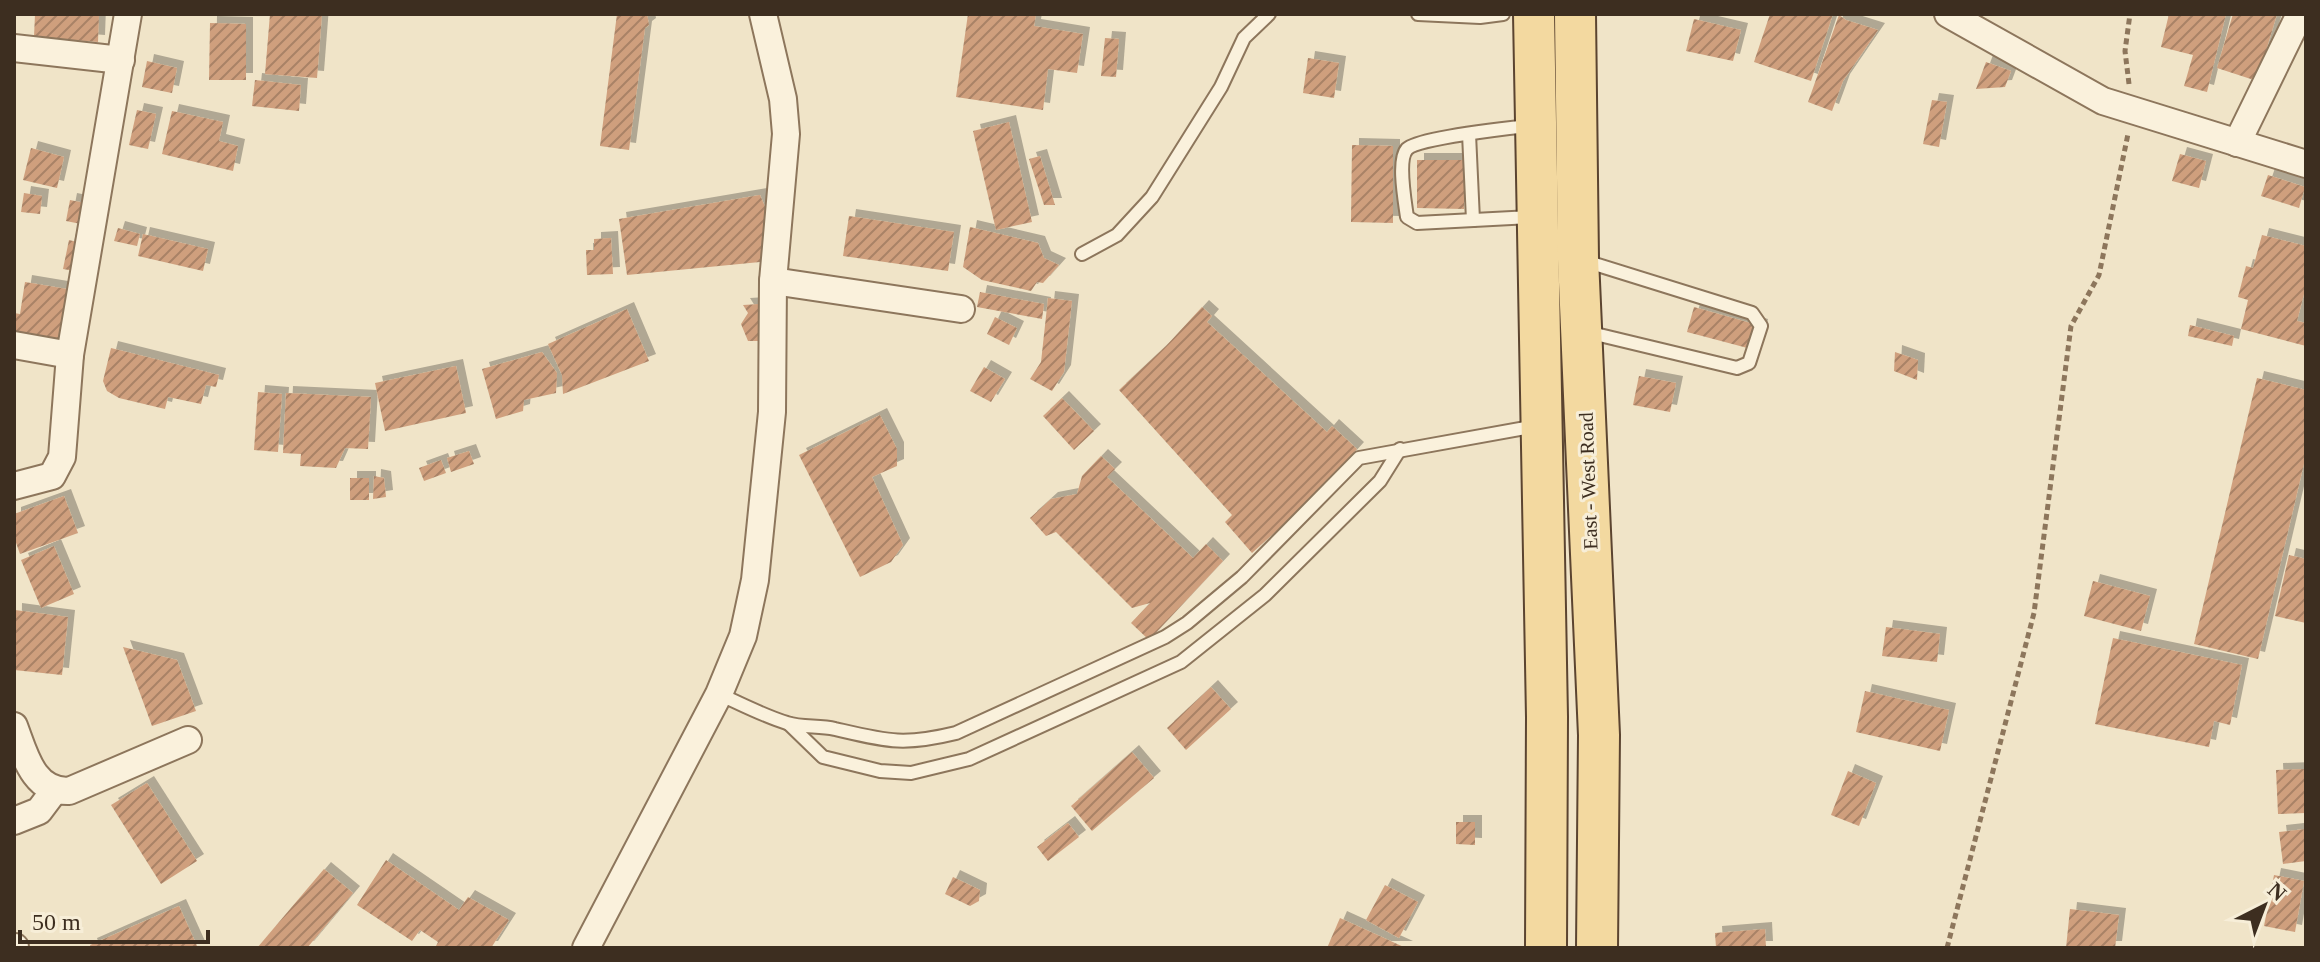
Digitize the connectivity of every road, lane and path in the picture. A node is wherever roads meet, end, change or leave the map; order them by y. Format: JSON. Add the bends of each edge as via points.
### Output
{"nodes":[{"id":1,"x":128,"y":14,"type":"edge"},
{"id":2,"x":763,"y":14,"type":"edge"},
{"id":3,"x":1269,"y":14,"type":"edge"},
{"id":4,"x":1418,"y":14,"type":"edge"},
{"id":5,"x":1503,"y":14,"type":"edge"},
{"id":6,"x":1534,"y":14,"type":"edge"},
{"id":7,"x":1575,"y":14,"type":"edge"},
{"id":8,"x":1948,"y":14,"type":"edge"},
{"id":9,"x":2130,"y":14,"type":"edge"},
{"id":10,"x":2300,"y":14,"type":"edge"},
{"id":11,"x":14,"y":48,"type":"edge"},
{"id":12,"x":121,"y":60,"type":"junction"},
{"id":13,"x":2133,"y":110,"type":"junction"},
{"id":14,"x":1536,"y":125,"type":"junction"},
{"id":15,"x":1469,"y":134,"type":"junction"},
{"id":16,"x":2237,"y":143,"type":"junction"},
{"id":17,"x":2306,"y":164,"type":"edge"},
{"id":18,"x":1538,"y":217,"type":"junction"},
{"id":19,"x":1473,"y":220,"type":"junction"},
{"id":20,"x":1082,"y":254,"type":"dead end"},
{"id":21,"x":1578,"y":259,"type":"junction"},
{"id":22,"x":773,"y":281,"type":"junction"},
{"id":23,"x":961,"y":309,"type":"dead end"},
{"id":24,"x":1581,"y":331,"type":"junction"},
{"id":25,"x":14,"y":345,"type":"edge"},
{"id":26,"x":70,"y":355,"type":"junction"},
{"id":27,"x":1541,"y":425,"type":"junction"},
{"id":28,"x":1400,"y":449,"type":"junction"},
{"id":29,"x":14,"y":486,"type":"edge"},
{"id":30,"x":1095,"y":670,"type":"junction"},
{"id":31,"x":719,"y":694,"type":"junction"},
{"id":32,"x":1107,"y":695,"type":"junction"},
{"id":33,"x":789,"y":724,"type":"junction"},
{"id":34,"x":14,"y":726,"type":"edge"},
{"id":35,"x":188,"y":740,"type":"dead end"},
{"id":36,"x":54,"y":791,"type":"junction"},
{"id":37,"x":14,"y":821,"type":"edge"},
{"id":38,"x":586,"y":948,"type":"edge"},
{"id":39,"x":1546,"y":948,"type":"edge"},
{"id":40,"x":1597,"y":948,"type":"edge"},
{"id":41,"x":1947,"y":948,"type":"edge"}],
"edges":[{"from":1,"to":12,"type":"street"},
{"from":2,"to":22,"type":"street","via":[[786,134]]},
{"from":3,"to":20,"type":"lane","via":[[1244,38],[1221,87],[1152,197],[1117,235]]},
{"from":4,"to":5,"type":"lane"},
{"from":6,"to":14,"type":"main road"},
{"from":7,"to":21,"type":"main road","name":"East - West Road"},
{"from":8,"to":13,"type":"street","via":[[2103,101]]},
{"from":9,"to":13,"type":"path","via":[[2125,51]]},
{"from":10,"to":16,"type":"street"},
{"from":11,"to":12,"type":"street"},
{"from":12,"to":26,"type":"street"},
{"from":13,"to":16,"type":"street"},
{"from":13,"to":41,"type":"path","via":[[2099,275],[2071,326],[2034,613]]},
{"from":14,"to":15,"type":"lane"},
{"from":14,"to":18,"type":"main road"},
{"from":15,"to":19,"type":"lane"},
{"from":15,"to":19,"type":"lane","via":[[1413,145],[1404,155],[1403,178],[1410,221]]},
{"from":16,"to":17,"type":"street"},
{"from":18,"to":19,"type":"lane"},
{"from":18,"to":27,"type":"main road"},
{"from":21,"to":24,"type":"main road","name":"East - West Road"},
{"from":21,"to":24,"type":"lane","via":[[1752,313],[1761,326],[1749,363],[1737,368]]},
{"from":22,"to":23,"type":"street"},
{"from":22,"to":31,"type":"street","via":[[772,412],[755,580],[743,636]]},
{"from":24,"to":40,"type":"main road","name":"East - West Road","via":[[1599,735]]},
{"from":25,"to":26,"type":"street"},
{"from":26,"to":29,"type":"street","via":[[58,467],[52,476]]},
{"from":27,"to":28,"type":"lane"},
{"from":27,"to":39,"type":"main road"},
{"from":28,"to":30,"type":"lane","via":[[1359,458],[1242,577],[1187,623]]},
{"from":28,"to":32,"type":"lane","via":[[1380,481],[1265,595],[1181,662]]},
{"from":30,"to":32,"type":"lane"},
{"from":30,"to":33,"type":"lane","via":[[956,733],[929,739],[897,742]]},
{"from":31,"to":33,"type":"lane"},
{"from":31,"to":38,"type":"street"},
{"from":32,"to":33,"type":"lane","via":[[969,759],[911,773],[823,757]]},
{"from":34,"to":36,"type":"street","via":[[33,771]]},
{"from":35,"to":36,"type":"street","via":[[69,791]]},
{"from":36,"to":37,"type":"street","via":[[39,811]]}]}
